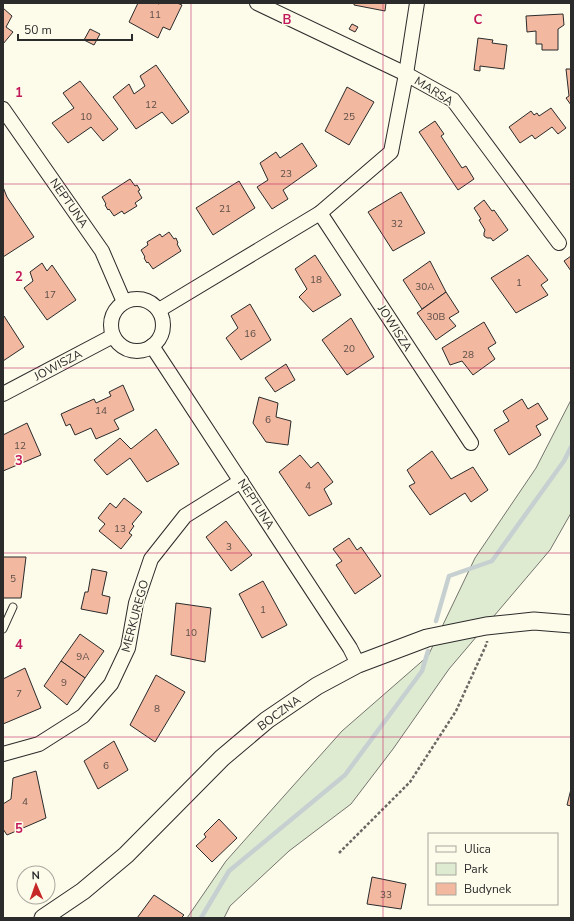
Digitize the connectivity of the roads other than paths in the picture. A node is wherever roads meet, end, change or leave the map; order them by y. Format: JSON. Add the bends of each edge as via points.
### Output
{"nodes":[{"id":1,"x":257,"y":3,"type":"edge"},
{"id":2,"x":417,"y":3,"type":"edge"},
{"id":3,"x":406,"y":74,"type":"junction"},
{"id":4,"x":3,"y":109,"type":"edge"},
{"id":5,"x":320,"y":213,"type":"junction"},
{"id":6,"x":559,"y":243,"type":"dead end"},
{"id":7,"x":124,"y":302,"type":"junction"},
{"id":8,"x":159,"y":310,"type":"junction"},
{"id":9,"x":113,"y":336,"type":"junction"},
{"id":10,"x":152,"y":346,"type":"junction"},
{"id":11,"x":3,"y":394,"type":"edge"},
{"id":12,"x":471,"y":443,"type":"dead end"},
{"id":13,"x":241,"y":481,"type":"junction"},
{"id":14,"x":13,"y":607,"type":"dead end"},
{"id":15,"x":571,"y":624,"type":"edge"},
{"id":16,"x":3,"y":629,"type":"edge"},
{"id":17,"x":358,"y":664,"type":"junction"},
{"id":18,"x":3,"y":754,"type":"edge"},
{"id":19,"x":43,"y":918,"type":"edge"}],
"edges":[{"from":1,"to":3,"type":"street","name":"MARSA"},
{"from":2,"to":3,"type":"street"},
{"from":3,"to":5,"type":"street","via":[[391,152]]},
{"from":3,"to":6,"type":"street","name":"MARSA","via":[[453,100]]},
{"from":4,"to":7,"type":"street","name":"NEPTUNA","via":[[102,251]]},
{"from":5,"to":8,"type":"street"},
{"from":5,"to":12,"type":"street","name":"JOWISZA"},
{"from":7,"to":8,"type":"street","via":[[137,299],[149,302]]},
{"from":7,"to":9,"type":"street","via":[[112,317]]},
{"from":8,"to":10,"type":"street","via":[[162,330],[159,339]]},
{"from":9,"to":10,"type":"street","via":[[120,345],[130,350],[142,351]]},
{"from":9,"to":11,"type":"street","name":"JOWISZA"},
{"from":10,"to":13,"type":"street","name":"NEPTUNA"},
{"from":13,"to":17,"type":"street","name":"NEPTUNA"},
{"from":13,"to":18,"type":"street","name":"MERKUREGO","via":[[185,516],[151,559],[136,603],[128,648],[111,684],[83,716],[39,744]]},
{"from":14,"to":16,"type":"lane"},
{"from":15,"to":17,"type":"street","name":"BOCZNA","via":[[534,622],[486,626],[427,638]]},
{"from":17,"to":19,"type":"street","name":"BOCZNA","via":[[317,686],[267,720],[222,758],[126,855]]}]}
